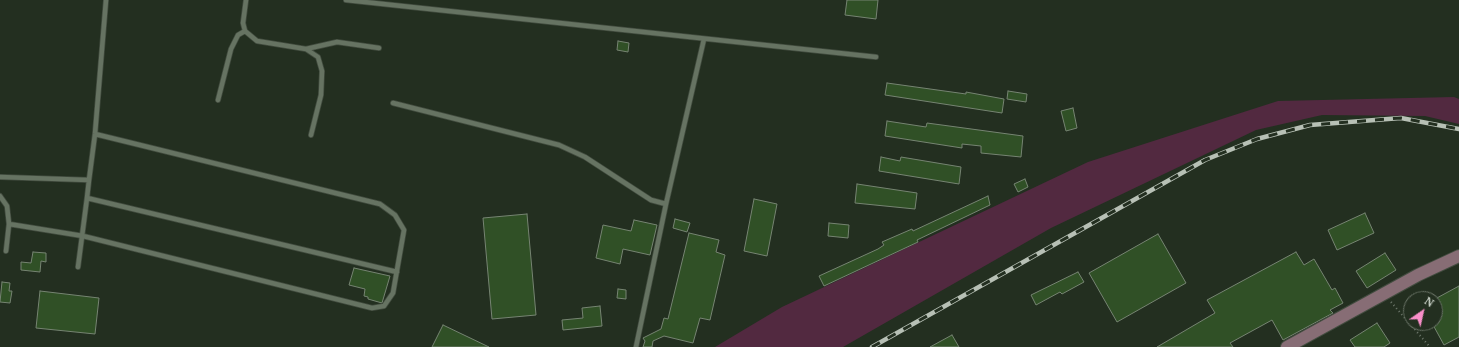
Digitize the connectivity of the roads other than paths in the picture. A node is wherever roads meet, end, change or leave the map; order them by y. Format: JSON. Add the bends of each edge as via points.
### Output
{"nodes":[{"id":1,"x":106,"y":0,"type":"edge"},
{"id":2,"x":246,"y":0,"type":"edge"},
{"id":3,"x":346,"y":0,"type":"edge"},
{"id":4,"x":245,"y":31,"type":"junction"},
{"id":5,"x":704,"y":39,"type":"junction"},
{"id":6,"x":379,"y":48,"type":"dead end"},
{"id":7,"x":306,"y":49,"type":"junction"},
{"id":8,"x":876,"y":57,"type":"dead end"},
{"id":9,"x":218,"y":100,"type":"dead end"},
{"id":10,"x":393,"y":103,"type":"dead end"},
{"id":11,"x":95,"y":134,"type":"junction"},
{"id":12,"x":311,"y":135,"type":"dead end"},
{"id":13,"x":0,"y":177,"type":"edge"},
{"id":14,"x":88,"y":180,"type":"junction"},
{"id":15,"x":0,"y":196,"type":"edge"},
{"id":16,"x":87,"y":198,"type":"junction"},
{"id":17,"x":666,"y":204,"type":"junction"},
{"id":18,"x":8,"y":224,"type":"junction"},
{"id":19,"x":83,"y":236,"type":"junction"},
{"id":20,"x":6,"y":251,"type":"dead end"},
{"id":21,"x":1459,"y":256,"type":"edge"},
{"id":22,"x":78,"y":268,"type":"dead end"},
{"id":23,"x":397,"y":272,"type":"junction"},
{"id":24,"x":636,"y":347,"type":"edge"},
{"id":25,"x":1287,"y":347,"type":"edge"}],
"edges":[{"from":1,"to":11,"type":"lane"},
{"from":2,"to":4,"type":"lane","via":[[243,23]]},
{"from":3,"to":5,"type":"lane"},
{"from":4,"to":7,"type":"lane","via":[[257,41]]},
{"from":4,"to":9,"type":"lane","via":[[238,35],[231,49]]},
{"from":5,"to":8,"type":"lane"},
{"from":5,"to":17,"type":"lane"},
{"from":6,"to":7,"type":"lane","via":[[337,42]]},
{"from":7,"to":12,"type":"lane","via":[[318,57],[322,71],[321,95]]},
{"from":10,"to":17,"type":"lane","via":[[559,145],[585,157],[651,200]]},
{"from":11,"to":14,"type":"lane"},
{"from":11,"to":23,"type":"lane","via":[[380,204],[395,215],[404,230]]},
{"from":13,"to":14,"type":"lane"},
{"from":14,"to":16,"type":"lane"},
{"from":15,"to":18,"type":"lane","via":[[7,206]]},
{"from":16,"to":19,"type":"lane"},
{"from":16,"to":23,"type":"lane"},
{"from":17,"to":24,"type":"lane"},
{"from":18,"to":19,"type":"lane"},
{"from":18,"to":20,"type":"lane"},
{"from":19,"to":22,"type":"lane"},
{"from":19,"to":23,"type":"lane","via":[[372,308],[384,306],[393,293]]},
{"from":21,"to":25,"type":"main road"}]}
